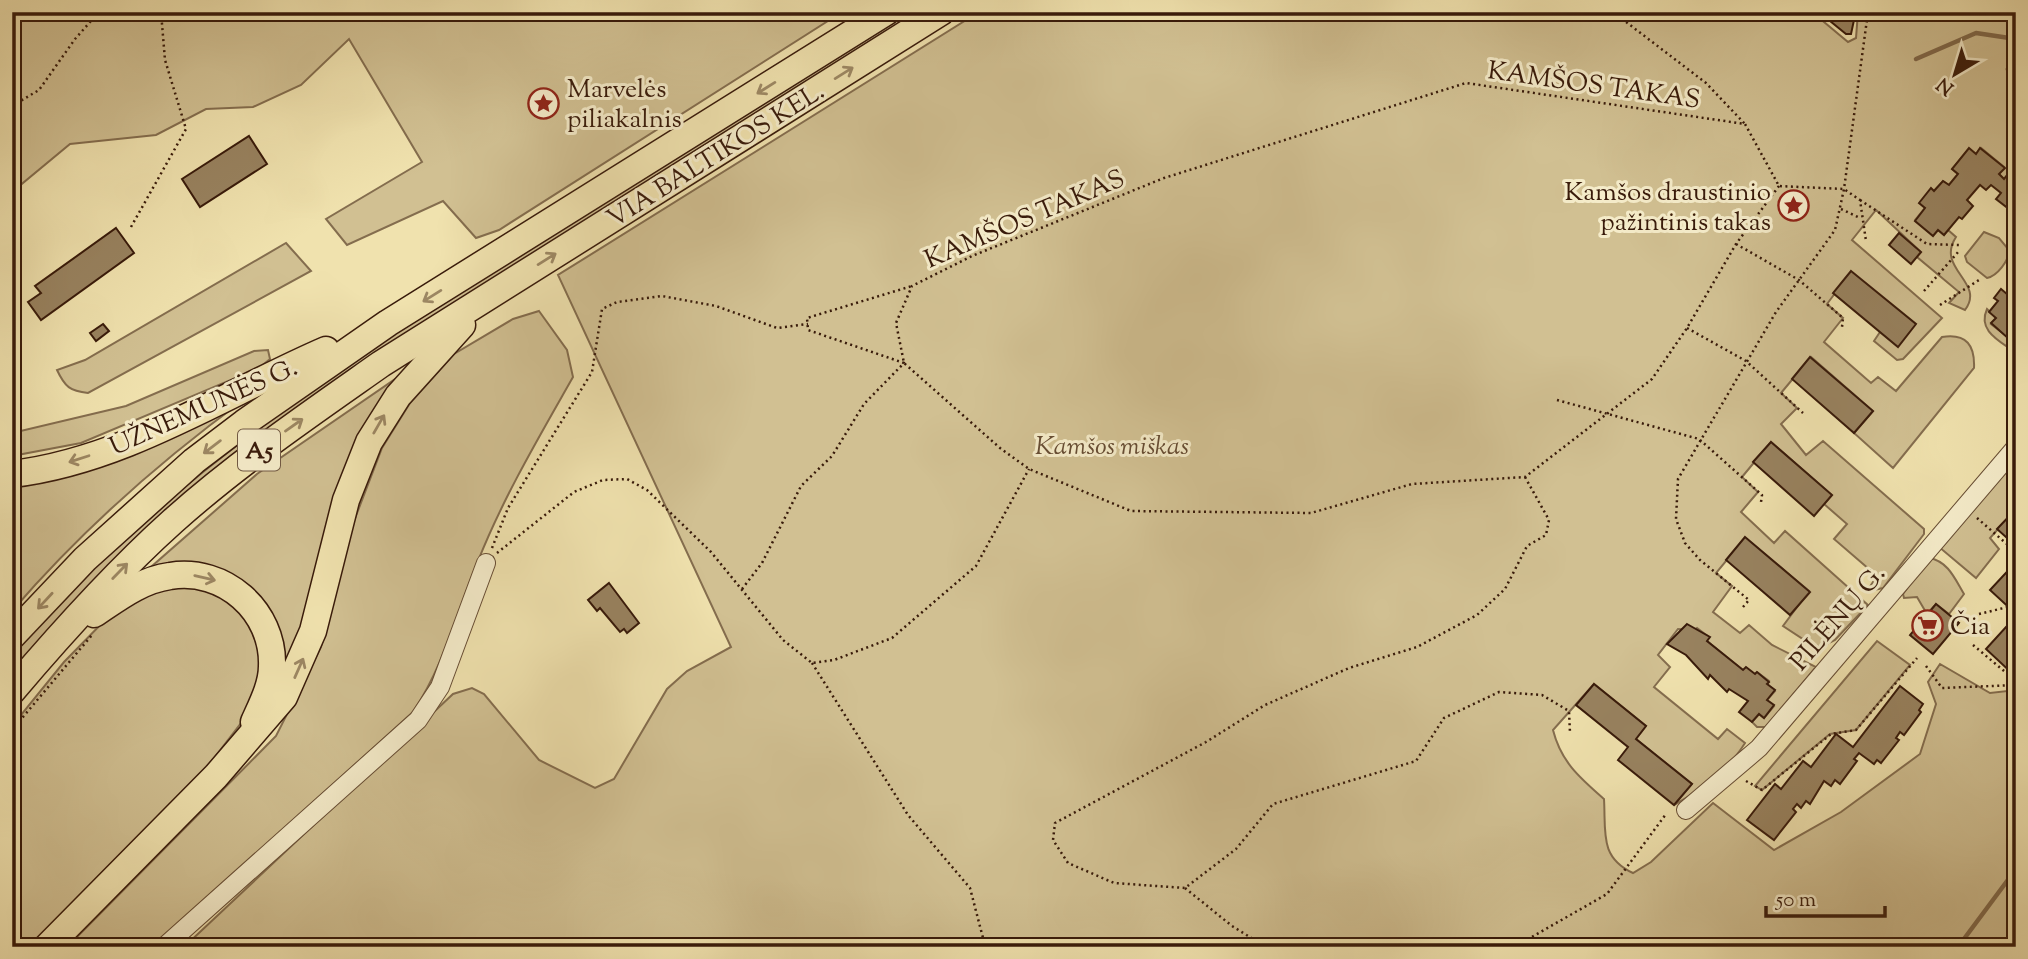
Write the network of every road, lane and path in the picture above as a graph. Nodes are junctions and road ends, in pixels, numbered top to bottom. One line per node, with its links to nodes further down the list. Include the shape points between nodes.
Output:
1 (99, 12): 9 (path, via 39,90)
2 (161, 12): 16 (path, via 166,60 186,129)
3 (886, 12): 27 (highway, VIA BALTIKOS KEL. / A5, one-way to 27)
4 (941, 12): 25 (highway, VIA BALTIKOS KEL. / A5, one-way to 4)
5 (1613, 12): 10 (path, via 1706,83)
6 (1868, 12): 12 (path)
7 (2016, 25): 8 (path, via 2007,69 2010,97)
8 (2016, 103)
9 (12, 106)
10 (1745, 124): 11 (path); 23 (path, KAMŠOS TAKAS, via 1466,83 1164,178 972,256)
11 (1779, 186): 12 (path); 18 (path)
12 (1844, 190): 13 (path); 14 (path)
13 (1860, 200): 15 (path); 19 (path, via 1927,244)
14 (1840, 209): 15 (path); 21 (path, via 1835,230)
15 (1860, 218): 17 (path)
16 (131, 227)
17 (1866, 241)
18 (1736, 244): 21 (path); 30 (path)
19 (1959, 245)
20 (1959, 251): 24 (path)
21 (1799, 280): 29 (path, via 1843,318); 31 (path)
22 (1979, 280): 26 (path)
23 (912, 286): 28 (path, via 807,318); 32 (path, KAMŠOS TAKAS, via 896,323)
24 (1924, 291)
25 (490, 296): 51 (highway, A5, one-way to 25, via 123,568 242,463 381,364); 60 (highway, one-way to 25, via 284,697 300,666 356,471 384,416 417,372)
26 (1940, 304)
27 (388, 323): 39 (highway, UŽNEMUNĖS G., one-way to 39, via 125,443 74,461); 50 (highway, A5, one-way to 50, via 194,461 85,559)
28 (807, 324): 32 (path, via 808,330); 44 (path, via 777,328 716,306 662,296 617,302 602,309 592,372 508,508)
29 (1842, 327)
30 (1687, 328): 31 (path); 35 (path, via 1652,379)
31 (1746, 361): 34 (path); 36 (path)
32 (904, 363): 38 (path); 45 (path, via 864,404 832,456 801,486 762,562)
33 (1557, 400): 35 (path)
34 (1803, 413)
35 (1606, 414): 36 (path); 40 (path)
36 (1699, 439): 41 (path, via 1762,495); 46 (path, via 1678,479 1676,519 1693,552 1749,600)
37 (2016, 447): 42 (street, PILĖNŲ G.)
38 (1029, 469): 40 (path, via 1131,511 1311,513 1412,484); 54 (path, via 976,566 892,638 834,660)
39 (12, 474)
40 (1525, 477): 64 (path, via 1549,520 1546,535 1527,546 1505,589 1477,615 1417,647 1349,668 1265,705 1055,823 1053,840 1068,863 1114,883)
41 (1761, 502)
42 (1964, 507): 43 (path); 61 (street, PILĖNŲ G., via 1759,748)
43 (2016, 552)
44 (486, 563): 45 (path, via 574,492 603,480 627,480 647,490); 66 (street, via 440,687 418,720)
45 (741, 590): 54 (path, via 783,640)
46 (1743, 607)
47 (2008, 607): 48 (path)
48 (1979, 614)
49 (96, 631): 58 (path)
50 (12, 636)
51 (57, 639): 57 (highway, A5); 60 (highway, one-way to 60, via 151,580 202,576 228,585 251,604 271,646 266,696)
52 (1973, 645): 56 (path)
53 (1917, 658): 61 (path, via 1856,730 1830,734 1762,790)
54 (811, 663): 67 (path, via 908,815 970,888)
55 (1926, 666): 56 (path, via 1942,688)
56 (2016, 683)
57 (12, 691)
58 (12, 730)
59 (1570, 733): 64 (path, via 1569,711 1542,695 1499,692 1444,718 1416,761 1273,804 1236,849)
60 (245, 742): 65 (highway)
61 (1731, 772): 62 (street, PILĖNŲ G.)
62 (1686, 810)
63 (1666, 814): 69 (path, via 1607,894 1530,938)
64 (1185, 888): 68 (path)
65 (47, 947)
66 (164, 947)
67 (990, 947)
68 (1266, 947)
69 (1495, 947)

